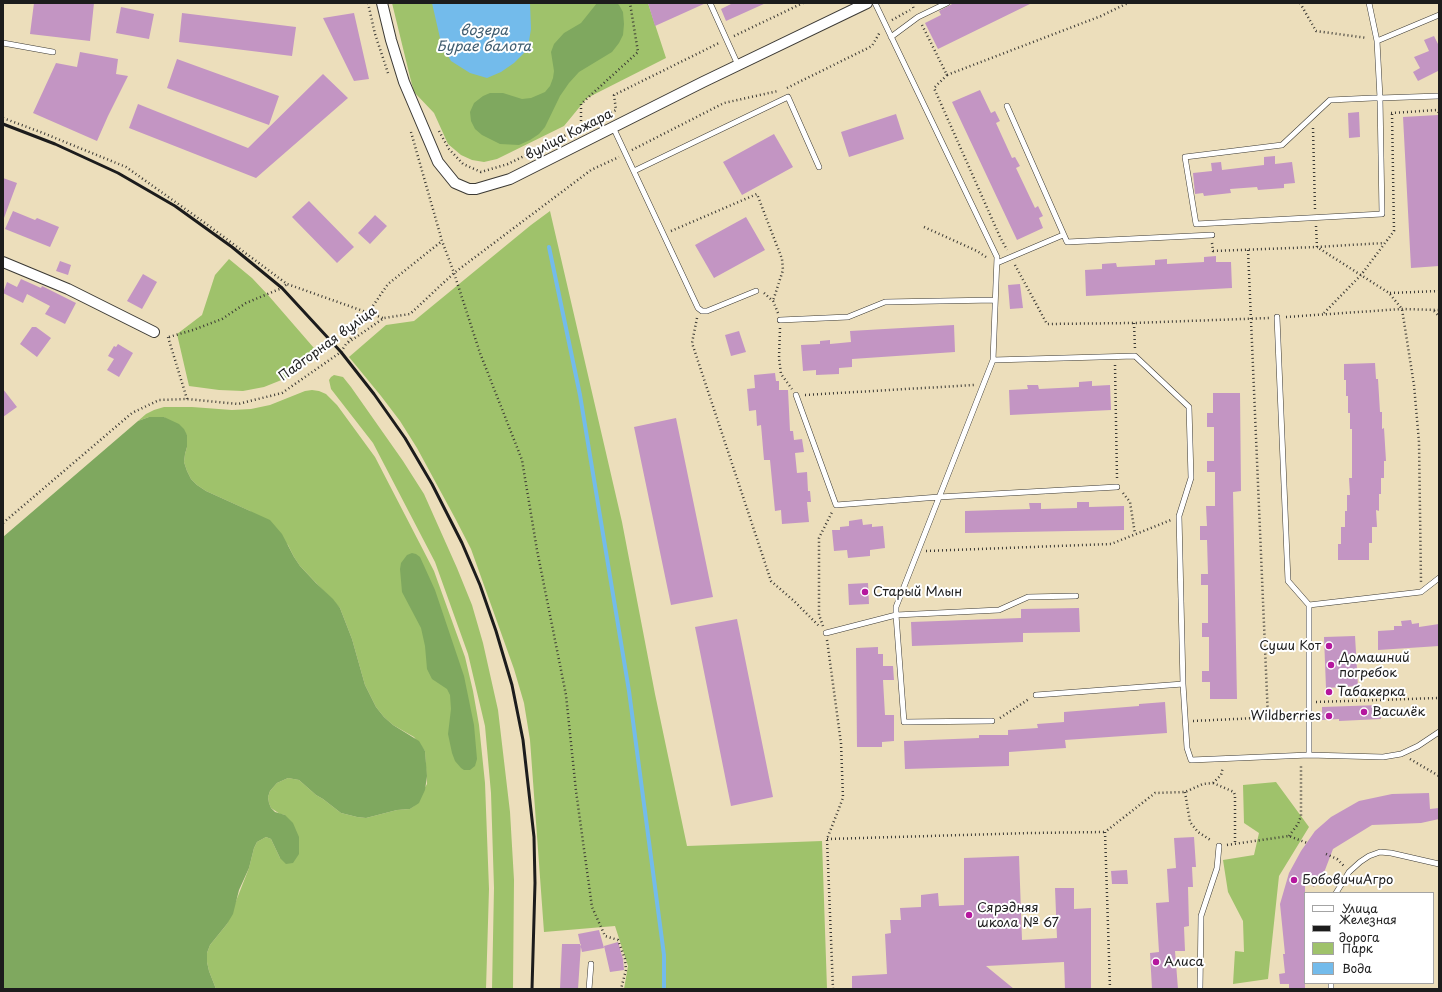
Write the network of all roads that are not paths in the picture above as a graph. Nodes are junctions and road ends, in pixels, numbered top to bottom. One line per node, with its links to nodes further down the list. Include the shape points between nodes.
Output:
1 (382, 3): 16 (street, вуліца Кожара, via 390,40 404,82 438,162 455,183 469,189 497,184)
2 (710, 3): 12 (lane)
3 (867, 3): 12 (street, вуліца Кожара)
4 (875, 3): 8 (lane)
5 (947, 3): 8 (lane, via 918,17)
6 (1369, 3): 9 (lane)
7 (1439, 15): 9 (lane)
8 (891, 37): 22 (lane, via 997,257)
9 (1378, 41): 14 (lane)
10 (3, 43): 11 (lane)
11 (53, 52)
12 (738, 64): 16 (street, вуліца Кожара)
13 (1439, 96): 14 (lane)
14 (1380, 98): 14 (lane, via 1382,214 1196,224 1185,156 1282,145 1330,100)
15 (1007, 106): 19 (lane)
16 (613, 127): 18 (lane)
17 (819, 167): 18 (lane, via 788,97)
18 (634, 171): 23 (lane, via 698,308 707,311)
19 (1063, 235): 20 (lane, via 1067,242); 22 (lane)
20 (1212, 235)
21 (3, 262): 27 (street, via 68,289)
22 (997, 264): 24 (lane)
23 (756, 291)
24 (995, 300): 26 (lane, via 885,302 848,317); 28 (lane)
25 (1277, 318): 34 (lane, via 1288,581)
26 (780, 320)
27 (154, 332)
28 (993, 360): 31 (lane); 37 (lane, via 1135,356 1189,407 1191,478 1179,516)
29 (796, 395): 31 (lane, via 836,504)
30 (1117, 487): 31 (lane)
31 (939, 496): 35 (lane, via 896,607)
32 (1439, 578): 34 (lane, via 1421,592)
33 (1076, 596): 35 (lane, via 1028,597 1000,610)
34 (1309, 605): 41 (lane)
35 (896, 615): 36 (lane); 39 (lane, via 904,722)
36 (826, 633)
37 (1183, 684): 38 (lane); 41 (lane, via 1187,748 1191,760)
38 (1036, 695)
39 (994, 721)
40 (1439, 732): 41 (lane, via 1401,754)
41 (1310, 755)
42 (1219, 846): 47 (lane, via 1217,868 1201,916)
43 (1439, 864): 44 (lane, via 1380,852 1360,862)
44 (1337, 892)
45 (591, 964): 46 (lane)
46 (589, 989)
47 (1200, 989)

